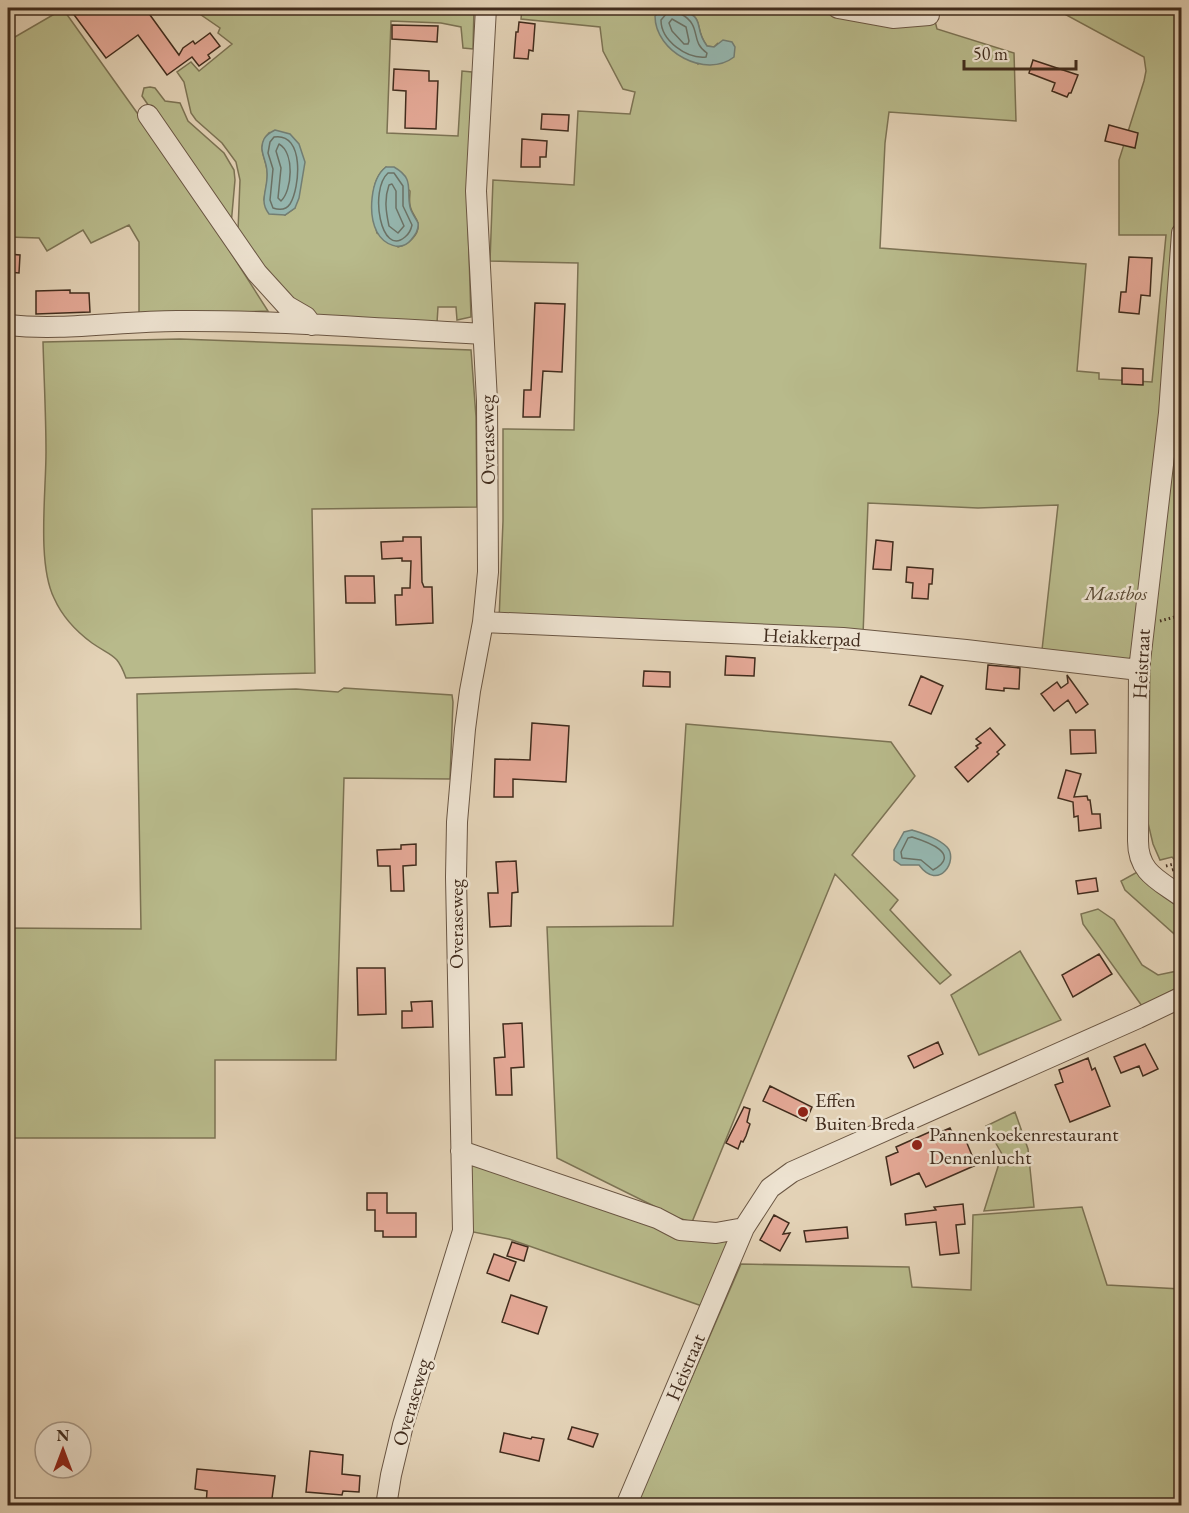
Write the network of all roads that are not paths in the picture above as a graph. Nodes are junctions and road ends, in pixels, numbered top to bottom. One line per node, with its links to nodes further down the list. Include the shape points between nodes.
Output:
1 (486, 8): 8 (street, Overaseweg, via 476,191)
2 (838, 8): 3 (street, via 893,18)
3 (929, 15)
4 (148, 115): 7 (street, via 257,273 287,306)
5 (1182, 233): 10 (street, Heistraat, via 1169,412)
6 (8, 325): 7 (street, via 187,321)
7 (312, 325): 8 (street)
8 (483, 334): 9 (street, Overaseweg, via 488,572)
9 (483, 622): 10 (street, Heiakkerpad, via 843,638); 13 (street, Overaseweg, via 467,710 457,822)
10 (1139, 670): 11 (street, Heistraat, via 1138,853 1142,866)
11 (1182, 897)
12 (1182, 997): 14 (street, Heistraat, via 792,1172 771,1188)
13 (461, 1151): 14 (street, via 657,1218 680,1230 716,1233); 15 (street, Overaseweg, via 463,1231 403,1425)
14 (744, 1228): 16 (street, Heistraat)
15 (386, 1506)
16 (626, 1506)

